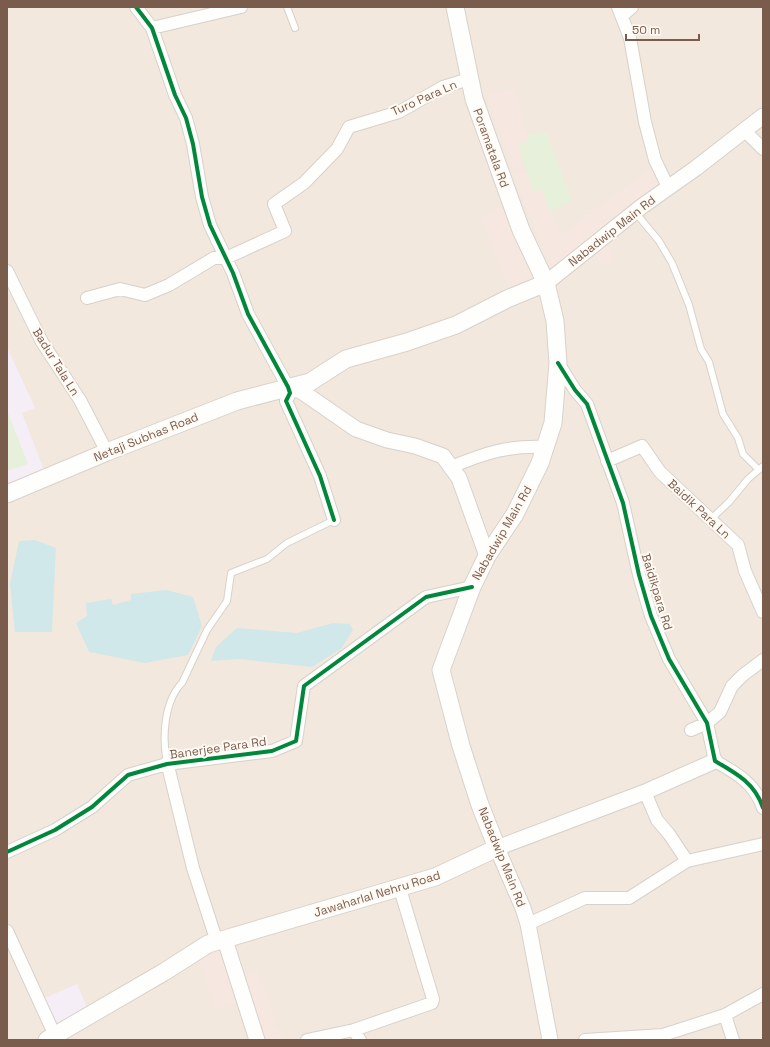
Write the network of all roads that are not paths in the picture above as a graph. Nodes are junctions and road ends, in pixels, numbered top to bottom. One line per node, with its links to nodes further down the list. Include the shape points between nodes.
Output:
1 (136, 7): 7 (street)
2 (241, 7): 7 (street)
3 (287, 7): 8 (lane)
4 (455, 7): 9 (main road, Poramatala Rd)
5 (632, 7): 6 (street)
6 (620, 11): 13 (street, via 630,38 655,160)
7 (152, 28): 15 (street, via 186,118 202,197)
8 (295, 28)
9 (469, 79): 15 (street, Turo Para Ln, via 443,87 399,112 350,127 337,150 304,183 274,204 285,231); 17 (main road, Poramatala Rd, via 521,230)
10 (763, 116): 11 (street, Nabadwip Main Rd)
11 (745, 131): 12 (street); 13 (street, Nabadwip Main Rd)
12 (763, 149)
13 (668, 187): 14 (street, Nabadwip Main Rd)
14 (635, 212): 17 (street, Nabadwip Main Rd); 25 (lane, via 659,241 672,263 689,305 701,349 710,362 723,414 738,438 743,454)
15 (223, 258): 18 (street, via 214,258 169,285 145,295 120,289); 20 (street, via 248,314)
16 (7, 271): 22 (street, Badur Tala Ln, via 42,342 80,400)
17 (546, 283): 19 (main road, Nabadwip Main Rd, via 555,321); 20 (main road, Netaji Subhas Road, via 456,325 346,359 310,382)
18 (87, 298)
19 (558, 363): 21 (main road, Nabadwip Main Rd, via 553,423); 23 (street, Baidikpara Rd, via 575,390 588,404)
20 (289, 390): 22 (main road, Netaji Subhas Road, via 237,401); 24 (street, via 301,391 356,429 443,456); 27 (street, via 286,401 320,476)
21 (546, 447): 24 (street, via 514,447 499,450); 29 (main road, Nabadwip Main Rd, via 515,514)
22 (107, 452): 26 (main road, Netaji Subhas Road)
23 (607, 461): 28 (street, Baidik Para Ln, via 642,446 660,472); 33 (street, Baidikpara Rd, via 623,503 651,616 669,659)
24 (451, 467): 29 (street, via 459,478)
25 (761, 468): 28 (lane)
26 (7, 494)
27 (334, 520): 36 (lane, via 287,543 267,559 231,573 227,601 207,630 169,704 163,738)
28 (710, 520): 31 (street, Baidik Para Ln, via 738,545 745,571)
29 (487, 556): 30 (main road, Nabadwip Main Rd)
30 (472, 587): 36 (street, Banerjee Para Rd, via 426,597 304,686 296,741 272,751); 40 (main road, Nabadwip Main Rd, via 441,670 461,746)
31 (763, 612)
32 (763, 660): 33 (street, via 732,686 720,712)
33 (707, 723): 34 (street); 35 (street, Baidikpara Rd)
34 (691, 730)
35 (715, 761): 37 (street, Jawaharlal Nehru Road); 38 (street, via 746,780)
36 (167, 763): 41 (street, Banerjee Para Rd, via 128,775 92,807 55,830); 46 (street, via 193,868)
37 (645, 792): 40 (street, Jawaharlal Nehru Road); 42 (street, via 657,820)
38 (763, 808)
39 (763, 844): 42 (street)
40 (497, 848): 43 (main road, Jawaharlal Nehru Road, via 435,877); 44 (street, Nabadwip Main Rd)
41 (7, 852)
42 (687, 861): 44 (street, via 629,898 585,898)
43 (400, 889): 46 (main road, Jawaharlal Nehru Road); 49 (street, via 426,971 432,1003)
44 (528, 924): 53 (street, Nabadwip Main Rd)
45 (8, 935): 50 (street)
46 (221, 941): 50 (main road, Jawaharlal Nehru Road, via 208,944); 51 (street)
47 (763, 994): 48 (street)
48 (725, 1015): 54 (street, via 663,1035); 55 (street)
49 (357, 1035): 52 (street)
50 (53, 1038)
51 (257, 1040)
52 (307, 1040)
53 (550, 1040)
54 (585, 1040)
55 (734, 1040)

